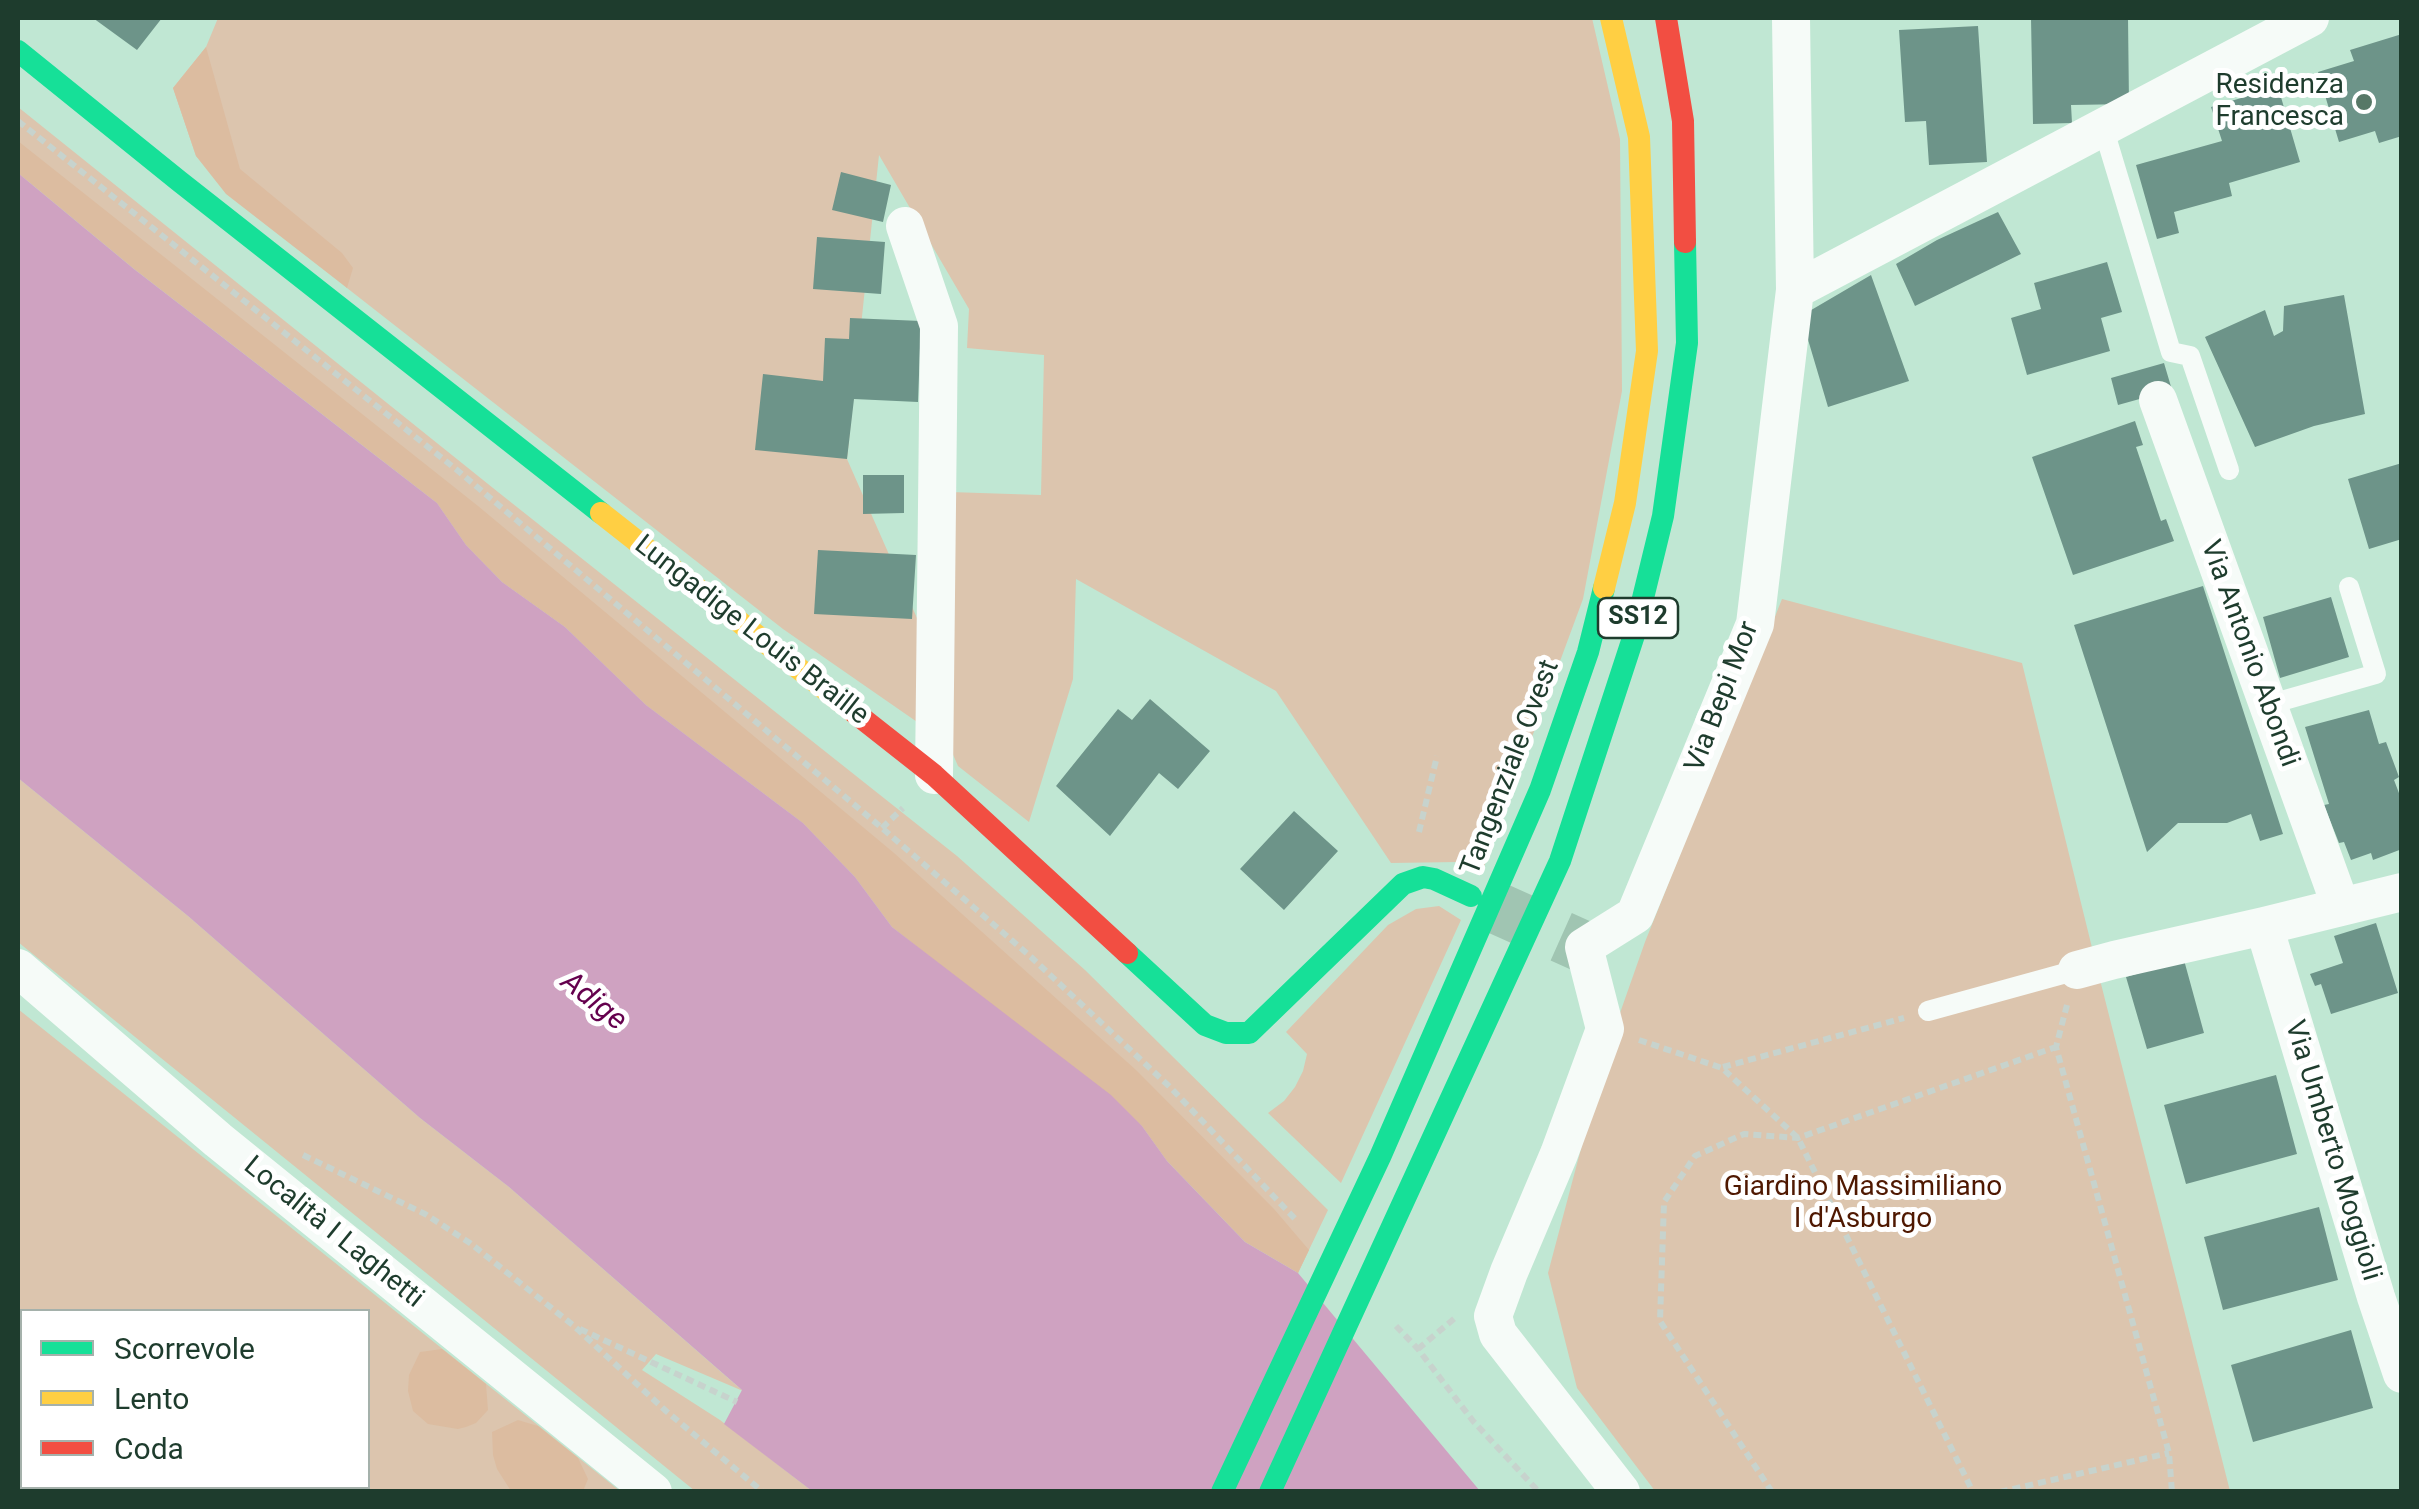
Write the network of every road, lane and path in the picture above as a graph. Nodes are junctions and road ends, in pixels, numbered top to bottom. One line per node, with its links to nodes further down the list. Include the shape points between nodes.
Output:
1 (1610, 18): 38 (main road, Tangenziale Ovest / SS12, via 1639,137 1647,351 1625,503 1588,652 1540,790 1380,1157)
2 (1666, 18): 39 (main road, SS12, via 1682,121 1687,344 1663,516 1634,635 1560,862)
3 (1791, 18): 9 (street, Via Bepi Mor)
4 (2310, 18): 7 (street)
5 (18, 51): 15 (main road, Lungadige Louis Braille)
6 (18, 120): 28 (path, via 457,470 882,828 1172,1088)
7 (2103, 127): 9 (street); 11 (lane, via 2171,352 2190,356)
8 (905, 226): 15 (street, via 938,326)
9 (1796, 290): 24 (street, Via Bepi Mor, via 1755,624 1636,915 1584,948)
10 (2158, 400): 13 (street, Via Antonio Abondi, via 2237,596)
11 (2229, 470)
12 (2349, 587): 13 (lane, via 2376,674)
13 (2267, 705): 19 (street, Via Antonio Abondi)
14 (1438, 756): 16 (path)
15 (934, 774): 16 (main road, Lungadige Louis Braille, via 1205,1025 1226,1033 1249,1033)
16 (1412, 879): 18 (main road, via 1434,879)
17 (2402, 892): 19 (street)
18 (1471, 896)
19 (2341, 907): 20 (street)
20 (2264, 926): 22 (street); 33 (street, Via Umberto Moggioli)
21 (18, 968): 36 (street, Località I Laghetti, via 218,1140)
22 (2077, 970): 23 (lane)
23 (1928, 1011): 25 (path)
24 (1605, 1029): 25 (path); 41 (street, via 1492,1316 1498,1334)
25 (1722, 1068): 26 (path)
26 (1798, 1138): 35 (path, via 2056,1047); 42 (path, via 1744,1134 1695,1156 1664,1202 1660,1321); 43 (path)
27 (292, 1150): 31 (path, via 426,1214)
28 (1308, 1233)
29 (1454, 1319): 32 (path)
30 (1390, 1320): 32 (path)
31 (574, 1326): 34 (path); 37 (path)
32 (1418, 1350): 40 (path)
33 (2402, 1374)
34 (737, 1402)
35 (2169, 1452): 44 (path); 45 (path)
36 (654, 1492)
37 (763, 1492)
38 (1222, 1492)
39 (1270, 1492)
40 (1539, 1492)
41 (1622, 1492)
42 (1772, 1492)
43 (1973, 1492)
44 (2000, 1492)
45 (2172, 1492)

